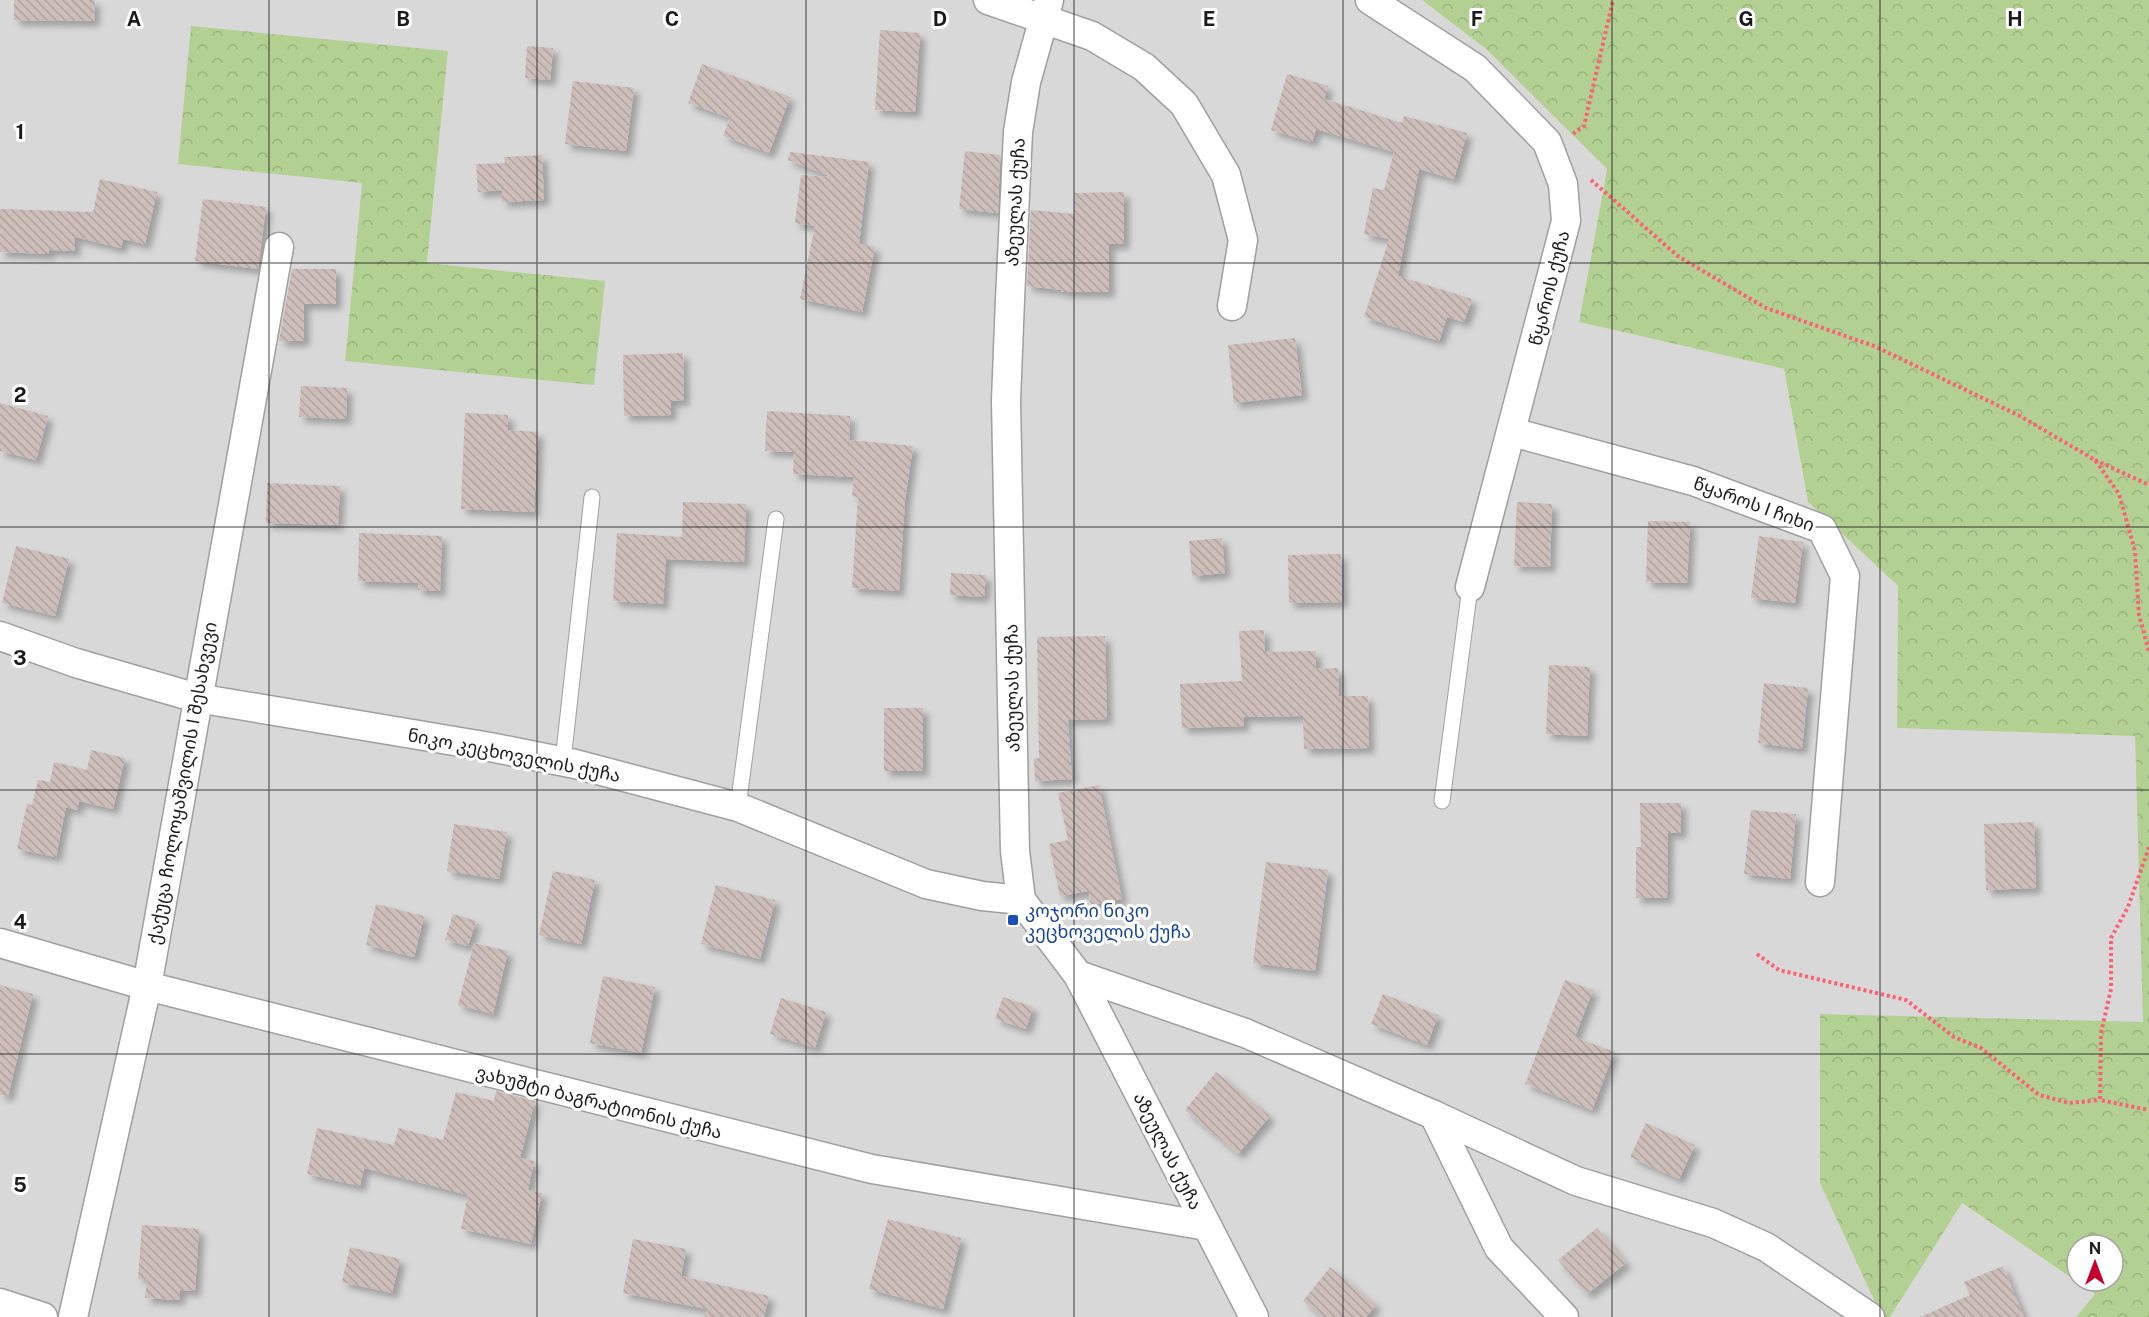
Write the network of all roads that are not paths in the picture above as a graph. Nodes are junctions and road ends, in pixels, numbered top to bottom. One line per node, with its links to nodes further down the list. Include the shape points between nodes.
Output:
1 (988, 0): 3 (street)
2 (1370, 0): 6 (street, წყაროს ქუჩა, via 1474,68 1547,141 1563,184 1566,221)
3 (1046, 9): 5 (street, via 1144,67 1184,104 1226,175 1243,240); 16 (street, აზეულას ქუჩა, via 1026,82 1018,132 1006,401 1015,851)
4 (279, 247): 11 (street, ქაქუცა ჩოლოყაშვილის I შესახვევი)
5 (1232, 306)
6 (1512, 432): 9 (street, წყაროს ქუჩა); 15 (street, წყაროს I ჩიხი, via 1693,480 1822,529 1845,576)
7 (592, 497): 12 (lane)
8 (776, 519): 14 (lane)
9 (1470, 587): 13 (lane)
10 (0, 636): 11 (street, ნიკო კეცხოველის ქუჩა)
11 (197, 698): 12 (street, ნიკო კეცხოველის ქუჩა); 19 (street, ქაქუცა ჩოლოყაშვილის I შესახვევი)
12 (562, 761): 14 (street, ნიკო კეცხოველის ქუჩა)
13 (1442, 801)
14 (738, 807): 16 (street, ნიკო კეცხოველის ქუჩა, via 926,884)
15 (1820, 882)
16 (1021, 900): 18 (street, აზეულას ქუჩა)
17 (0, 943): 19 (street, ვახუშტი ბაგრატიონის ქუჩა)
18 (1078, 975): 20 (street, via 1245,1033); 21 (street, აზეულას ქუჩა)
19 (147, 986): 21 (street, ვახუშტი ბაგრატიონის ქუჩა, via 872,1169); 24 (street, ქაქუცა ჩოლოყაშვილის I შესახვევი)
20 (1434, 1115): 26 (street, via 1498,1248); 27 (street, via 1576,1181 1713,1223 1766,1247)
21 (1207, 1226): 25 (street, აზეულას ქუჩა)
22 (0, 1303): 23 (street)
23 (44, 1317)
24 (74, 1317)
25 (1254, 1317)
26 (1564, 1317)
27 (1870, 1317)

